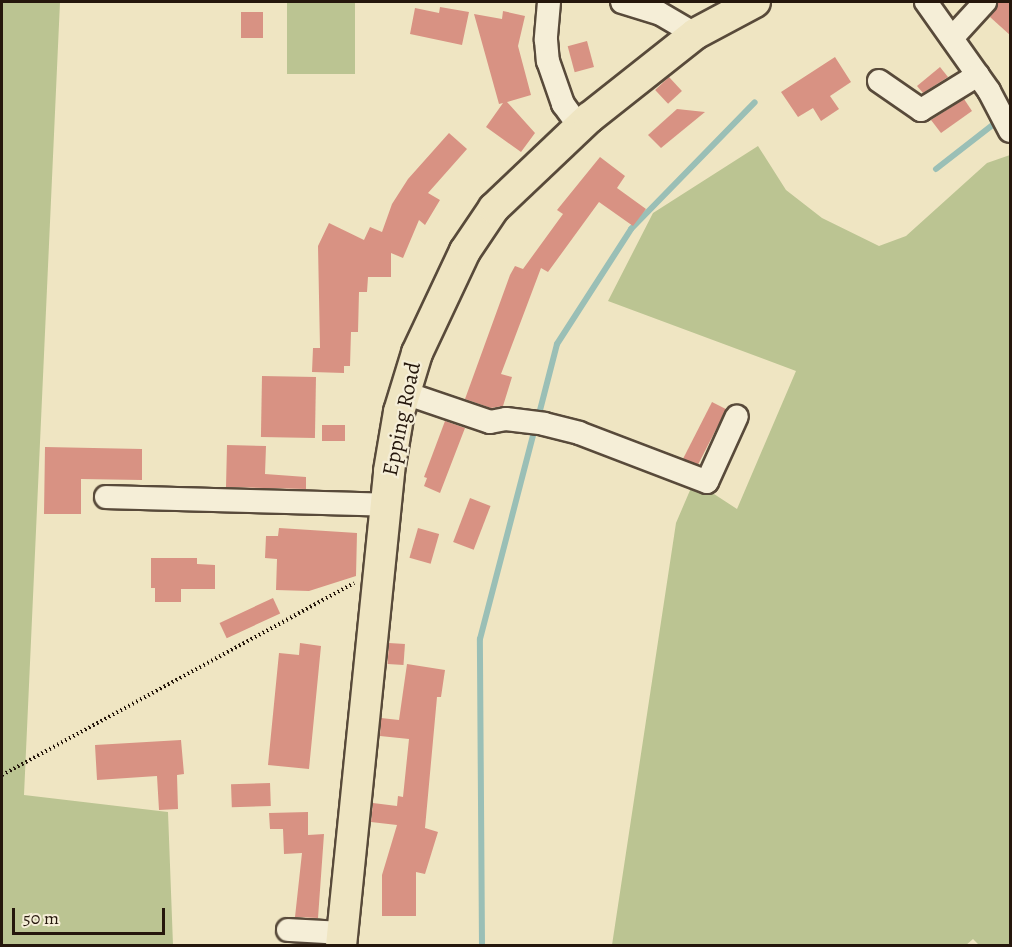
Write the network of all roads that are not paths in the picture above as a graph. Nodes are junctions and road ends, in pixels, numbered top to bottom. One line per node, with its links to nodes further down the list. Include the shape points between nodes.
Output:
1 (549, 2): 10 (street, via 548,61 563,104)
2 (622, 2): 6 (street, via 659,13)
3 (755, 2): 6 (main road, Epping Road)
4 (926, 2): 7 (street)
5 (985, 2): 7 (street)
6 (695, 34): 10 (main road, Epping Road)
7 (952, 38): 8 (street)
8 (978, 75): 9 (street, via 921,110); 11 (street)
9 (879, 81)
10 (579, 126): 12 (main road, Epping Road, via 494,208 465,251 417,353)
11 (1011, 131)
12 (405, 393): 13 (street, via 490,422 506,419 579,433 707,482); 15 (main road, Epping Road)
13 (737, 416)
14 (106, 497): 15 (street)
15 (385, 505): 17 (main road, Epping Road)
16 (288, 930): 17 (street)
17 (341, 939)

